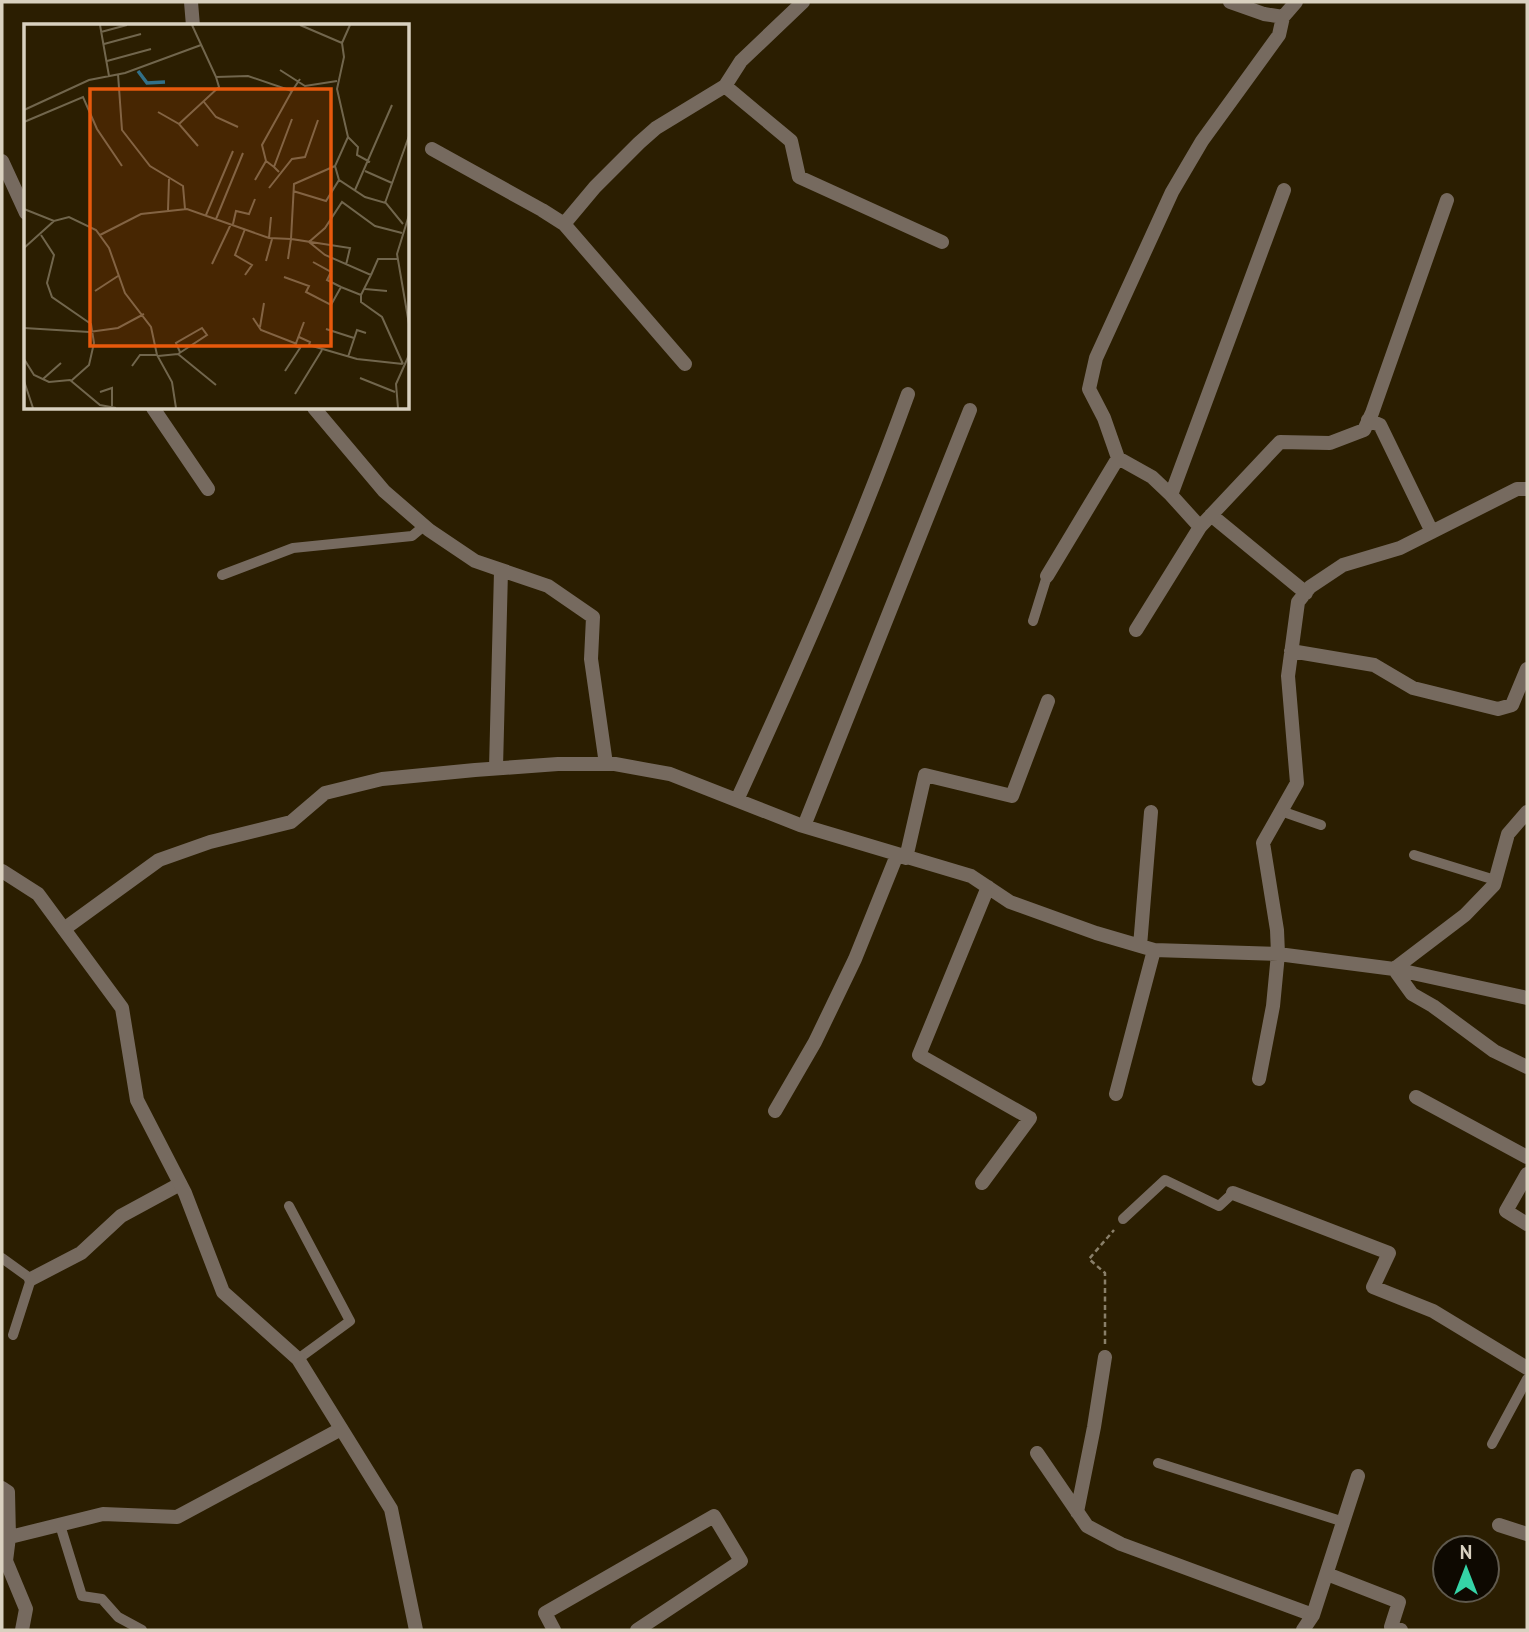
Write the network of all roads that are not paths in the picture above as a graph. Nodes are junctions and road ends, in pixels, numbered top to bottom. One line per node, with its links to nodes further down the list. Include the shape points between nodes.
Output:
1 (191, 2): 6 (street)
2 (803, 2): 7 (street, via 741,61)
3 (1230, 2): 5 (street)
4 (1296, 2): 5 (street)
5 (1283, 17): 21 (street, via 1279,35 1202,141 1172,192 1096,358 1089,389)
6 (193, 24)
7 (724, 86): 13 (street, via 656,128); 14 (street, via 791,141 799,177)
8 (432, 149): 13 (street)
9 (2, 161): 12 (street)
10 (1284, 190): 24 (street)
11 (1447, 200): 20 (street)
12 (24, 208)
13 (564, 224): 15 (street)
14 (942, 242)
15 (685, 365)
16 (908, 394): 40 (street, via 885,458)
17 (154, 410): 22 (street)
18 (316, 410): 26 (street, via 384,491)
19 (970, 410): 45 (street)
20 (1368, 420): 25 (street, via 1364,430 1330,443 1280,442); 28 (street, via 1380,425)
21 (1118, 458): 24 (street, via 1152,477); 31 (street)
22 (208, 489)
23 (1527, 489): 28 (street, via 1517,489)
24 (1171, 495): 27 (street)
25 (1211, 515): 27 (street); 32 (street)
26 (424, 526): 29 (street, via 475,561); 30 (lane, via 412,536 293,548)
27 (1200, 527): 34 (street)
28 (1432, 531): 32 (street, via 1400,548 1343,565)
29 (501, 570): 38 (street, via 548,586 593,617 591,659); 39 (street)
30 (222, 575)
31 (1047, 576): 33 (lane)
32 (1306, 593): 35 (street, via 1298,602)
33 (1033, 621)
34 (1136, 630)
35 (1291, 651): 36 (street, via 1374,665 1413,688 1497,709 1512,705); 41 (street, via 1288,676 1297,783)
36 (1527, 669)
37 (1048, 701): 47 (street, via 1012,796 925,775)
38 (606, 764): 39 (street); 40 (street, via 670,774)
39 (496, 768): 51 (street, via 382,779 325,793 290,822 159,860)
40 (737, 800): 45 (street)
41 (1281, 811): 44 (lane); 53 (street, via 1263,843)
42 (1151, 812): 52 (street)
43 (1527, 812): 49 (street, via 1508,834)
44 (1321, 825)
45 (804, 826): 47 (street)
46 (1414, 855): 49 (lane)
47 (902, 856): 50 (street, via 971,876); 60 (street, via 815,1041)
48 (2, 871): 51 (street, via 38,894)
49 (1495, 880): 54 (street, via 1465,915)
50 (988, 887): 52 (street, via 1010,902); 63 (street, via 919,1055 1030,1118)
51 (64, 929): 64 (street, via 122,1008 137,1100)
52 (1147, 948): 53 (street); 58 (street)
53 (1278, 954): 54 (street); 57 (street)
54 (1394, 969): 55 (street); 56 (street, via 1412,994 1494,1051)
55 (1527, 998)
56 (1527, 1067)
57 (1259, 1079)
58 (1116, 1094)
59 (1416, 1097): 61 (street)
60 (775, 1111)
61 (1527, 1157)
62 (1527, 1174): 68 (street, via 1506,1211)
63 (982, 1183)
64 (180, 1184): 70 (street, via 121,1216 81,1253); 73 (street, via 223,1292)
65 (1233, 1193): 67 (lane, via 1219,1206 1165,1180); 74 (street, via 1388,1253 1374,1287 1433,1311)
66 (289, 1206): 73 (lane, via 350,1321)
67 (1124, 1219)
68 (1527, 1224)
69 (2, 1258): 70 (lane)
70 (31, 1279): 71 (lane)
71 (13, 1335)
72 (1105, 1357): 82 (street)
73 (298, 1359): 76 (street)
74 (1527, 1368)
75 (1527, 1379): 77 (lane)
76 (341, 1429): 84 (street, via 177,1517 103,1514); 92 (street, via 391,1510)
77 (1492, 1444)
78 (1037, 1453): 82 (street)
79 (1158, 1463): 83 (lane)
80 (1359, 1476): 83 (street)
81 (2, 1488): 87 (street, via 8,1492)
82 (1077, 1512): 89 (street, via 1087,1526 1121,1544)
83 (1344, 1522): 88 (street)
84 (60, 1525): 87 (street); 91 (lane, via 82,1596 102,1599 118,1617)
85 (1499, 1525): 86 (street)
86 (1527, 1534)
87 (5, 1538): 90 (street, via 6,1562 26,1609)
88 (1327, 1574): 89 (street); 96 (street, via 1399,1602 1391,1627)
89 (1313, 1615): 95 (street)
90 (22, 1630)
91 (142, 1630)
92 (416, 1630)
93 (554, 1630): 94 (street, via 545,1613 714,1516 741,1561)
94 (637, 1630)
95 (1303, 1630)
96 (1401, 1630)

